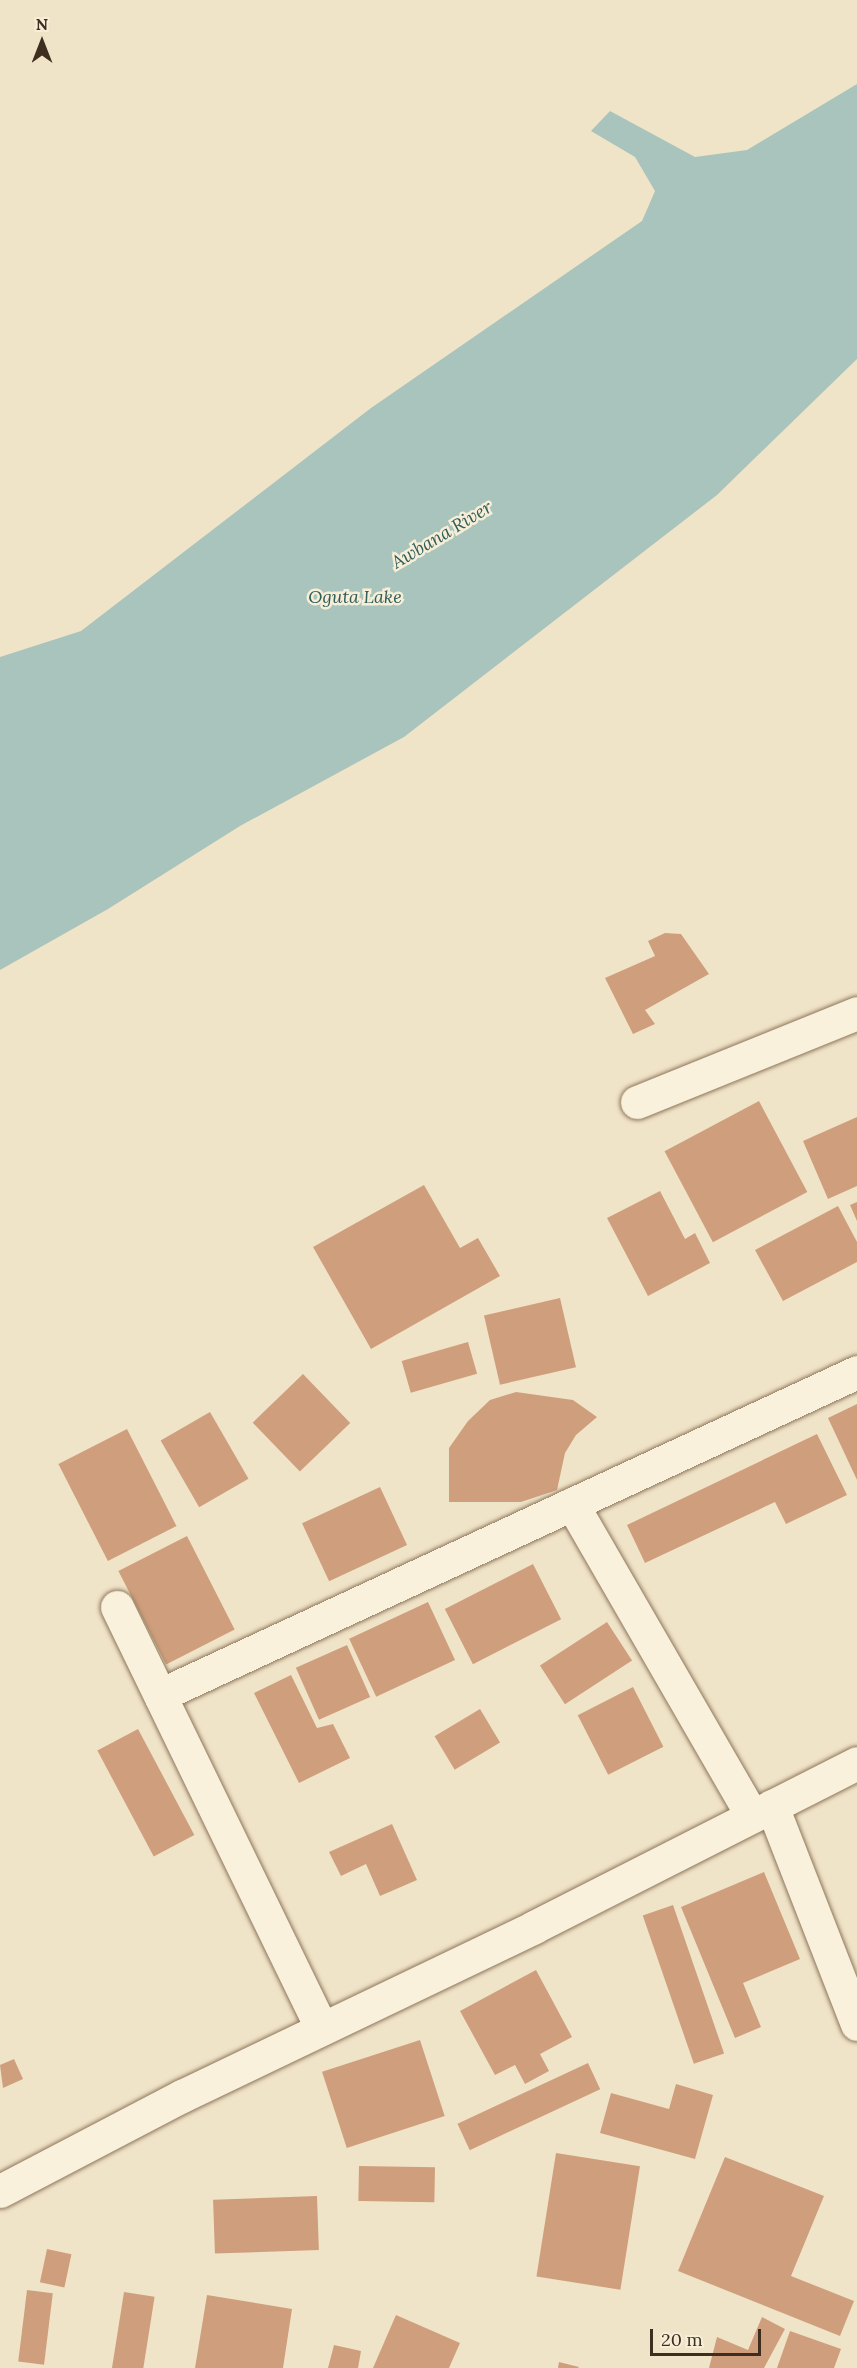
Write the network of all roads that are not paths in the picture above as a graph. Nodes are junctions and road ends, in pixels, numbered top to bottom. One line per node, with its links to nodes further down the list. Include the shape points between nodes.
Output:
1 (857, 1013): 2 (street)
2 (636, 1102)
3 (857, 1372): 4 (street)
4 (572, 1504): 6 (street); 8 (street)
5 (117, 1607): 6 (street)
6 (160, 1695): 10 (street)
7 (857, 1763): 8 (street)
8 (762, 1811): 9 (street); 10 (street, via 534,1927)
9 (857, 2024)
10 (321, 2027): 11 (street)
11 (0, 2191)

